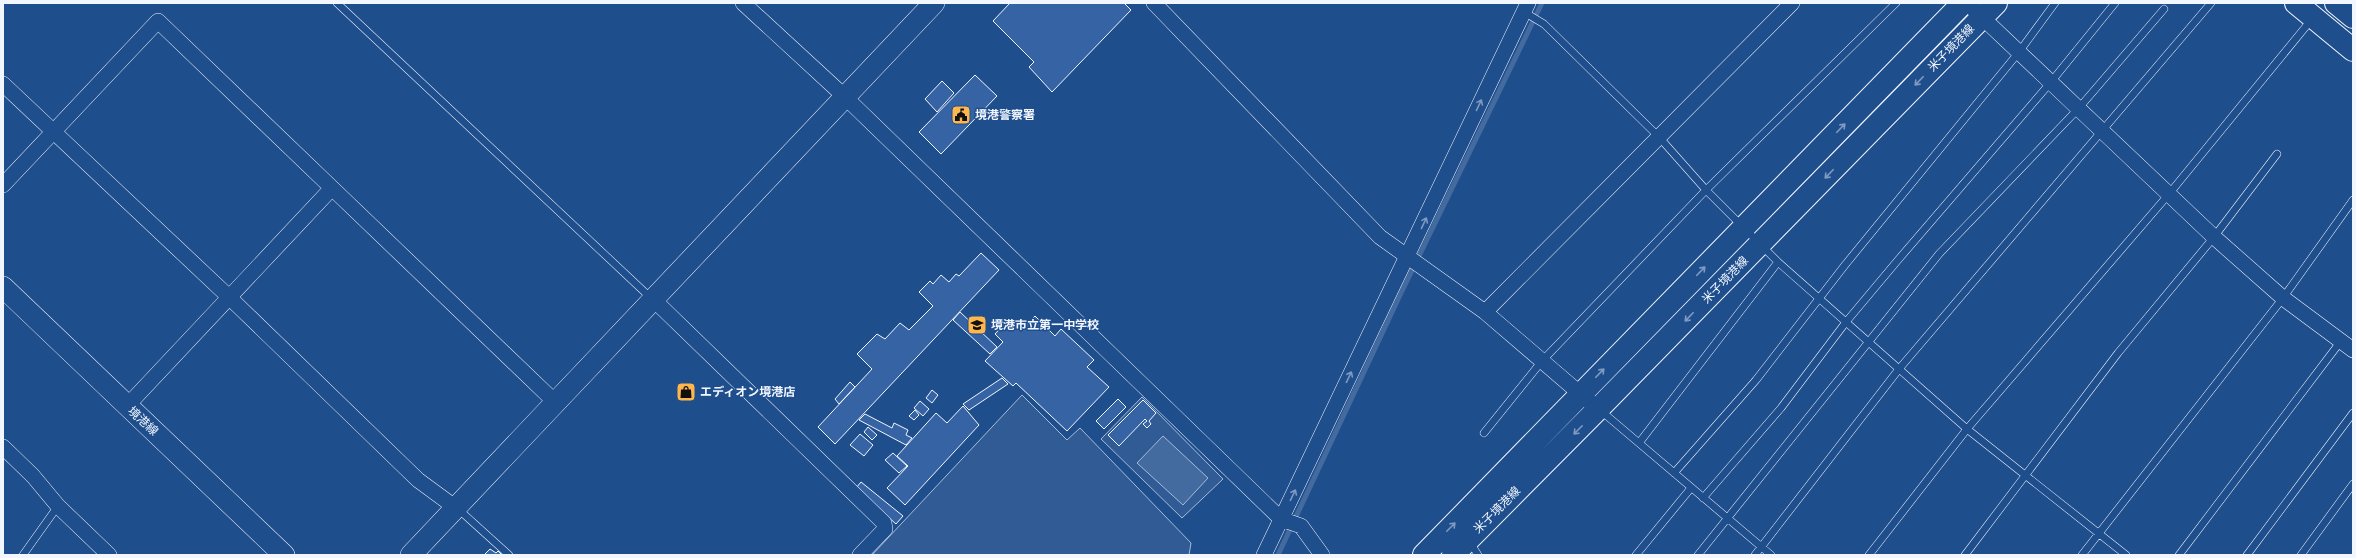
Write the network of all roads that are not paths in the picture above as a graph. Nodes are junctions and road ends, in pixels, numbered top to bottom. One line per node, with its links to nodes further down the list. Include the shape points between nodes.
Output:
1 (337, 3): 42 (lane)
2 (743, 3): 22 (street)
3 (934, 3): 22 (street)
4 (1154, 3): 36 (street, via 1362,220)
5 (1792, 3): 26 (street)
6 (1896, 3): 30 (lane)
7 (1963, 3): 33 (main road, 米子境港線, one-way to 7)
8 (2055, 3): 19 (lane)
9 (2115, 3): 20 (lane)
10 (2211, 3): 24 (lane)
11 (2296, 3): 17 (main road)
12 (2336, 3): 16 (main road)
13 (1526, 8): 26 (lane); 36 (street, one-way to 13)
14 (1982, 8): 19 (street); 35 (main road, 米子境港線, one-way to 35)
15 (2164, 8): 23 (lane)
16 (2353, 17)
17 (2313, 18): 18 (main road); 31 (lane)
18 (2353, 50)
19 (2019, 52): 20 (street); 40 (lane)
20 (2051, 82): 23 (street); 44 (lane)
21 (3, 84): 25 (street)
22 (844, 96): 42 (street); 65 (street)
23 (2079, 108): 24 (street); 45 (lane, via 1939,254)
24 (2103, 130): 31 (street); 48 (lane)
25 (54, 131): 28 (street); 29 (street, via 158,21); 39 (street)
26 (1659, 137): 30 (lane); 43 (street)
27 (2277, 154): 34 (lane)
28 (3, 185)
29 (332, 188): 39 (street); 50 (street)
30 (1706, 190): 33 (lane); 47 (lane)
31 (2169, 194): 34 (street); 54 (lane)
32 (2353, 200): 41 (lane)
33 (1743, 228): 35 (lane); 49 (main road, 米子境港線, one-way to 33)
34 (2214, 237): 41 (street); 59 (lane, via 2118,353)
35 (1759, 245): 37 (lane); 52 (main road, 米子境港線, one-way to 52)
36 (1407, 258): 43 (street); 65 (street, one-way to 36)
37 (1778, 262): 40 (lane); 56 (lane)
38 (3, 287): 51 (street, 境港線)
39 (229, 297): 51 (street); 64 (street, via 418,480)
40 (1819, 298): 44 (lane); 58 (lane, via 1756,380)
41 (2283, 298): 46 (street); 67 (lane)
42 (653, 300): 50 (street); 75 (street, via 884,523 884,529)
43 (1485, 312): 47 (street)
44 (1846, 322): 45 (lane); 62 (lane, via 1781,408)
45 (1867, 341): 48 (lane); 66 (lane)
46 (2347, 345): 88 (lane)
47 (1542, 361): 49 (street); 55 (lane)
48 (1899, 369): 54 (lane); 69 (lane)
49 (1580, 394): 52 (street); 78 (main road, 米子境港線, one-way to 49)
50 (555, 402): 64 (street)
51 (127, 406): 72 (street, 境港線)
52 (1598, 409): 56 (lane); 68 (main road, 米子境港線, one-way to 68)
53 (2353, 413): 89 (lane)
54 (1967, 429): 59 (lane); 84 (lane)
55 (1484, 432)
56 (1639, 443): 58 (lane)
57 (3, 447): 63 (street, via 33,476)
58 (1674, 473): 61 (lane)
59 (2026, 476): 67 (lane); 85 (lane)
60 (2353, 484): 90 (lane)
61 (1691, 488): 62 (lane); 80 (lane)
62 (1703, 498): 66 (lane)
63 (58, 506): 70 (lane); 71 (street)
64 (456, 508): 73 (street); 74 (lane)
65 (1282, 518): 76 (street); 77 (street, via 1301,526)
66 (1728, 519): 69 (lane); 81 (lane)
67 (2098, 533): 86 (lane); 87 (lane)
68 (1473, 547): 79 (main road, 米子境港線)
69 (1761, 547): 82 (lane); 83 (lane)
70 (23, 555)
71 (110, 555)
72 (284, 555)
73 (411, 555)
74 (509, 555)
75 (860, 555)
76 (1264, 555)
77 (1322, 555)
78 (1424, 555)
79 (1453, 555)
80 (1636, 555)
81 (1698, 555)
82 (1755, 555)
83 (1771, 555)
84 (1869, 555)
85 (1965, 555)
86 (2082, 555)
87 (2126, 555)
88 (2179, 555)
89 (2247, 555)
90 (2301, 555)

